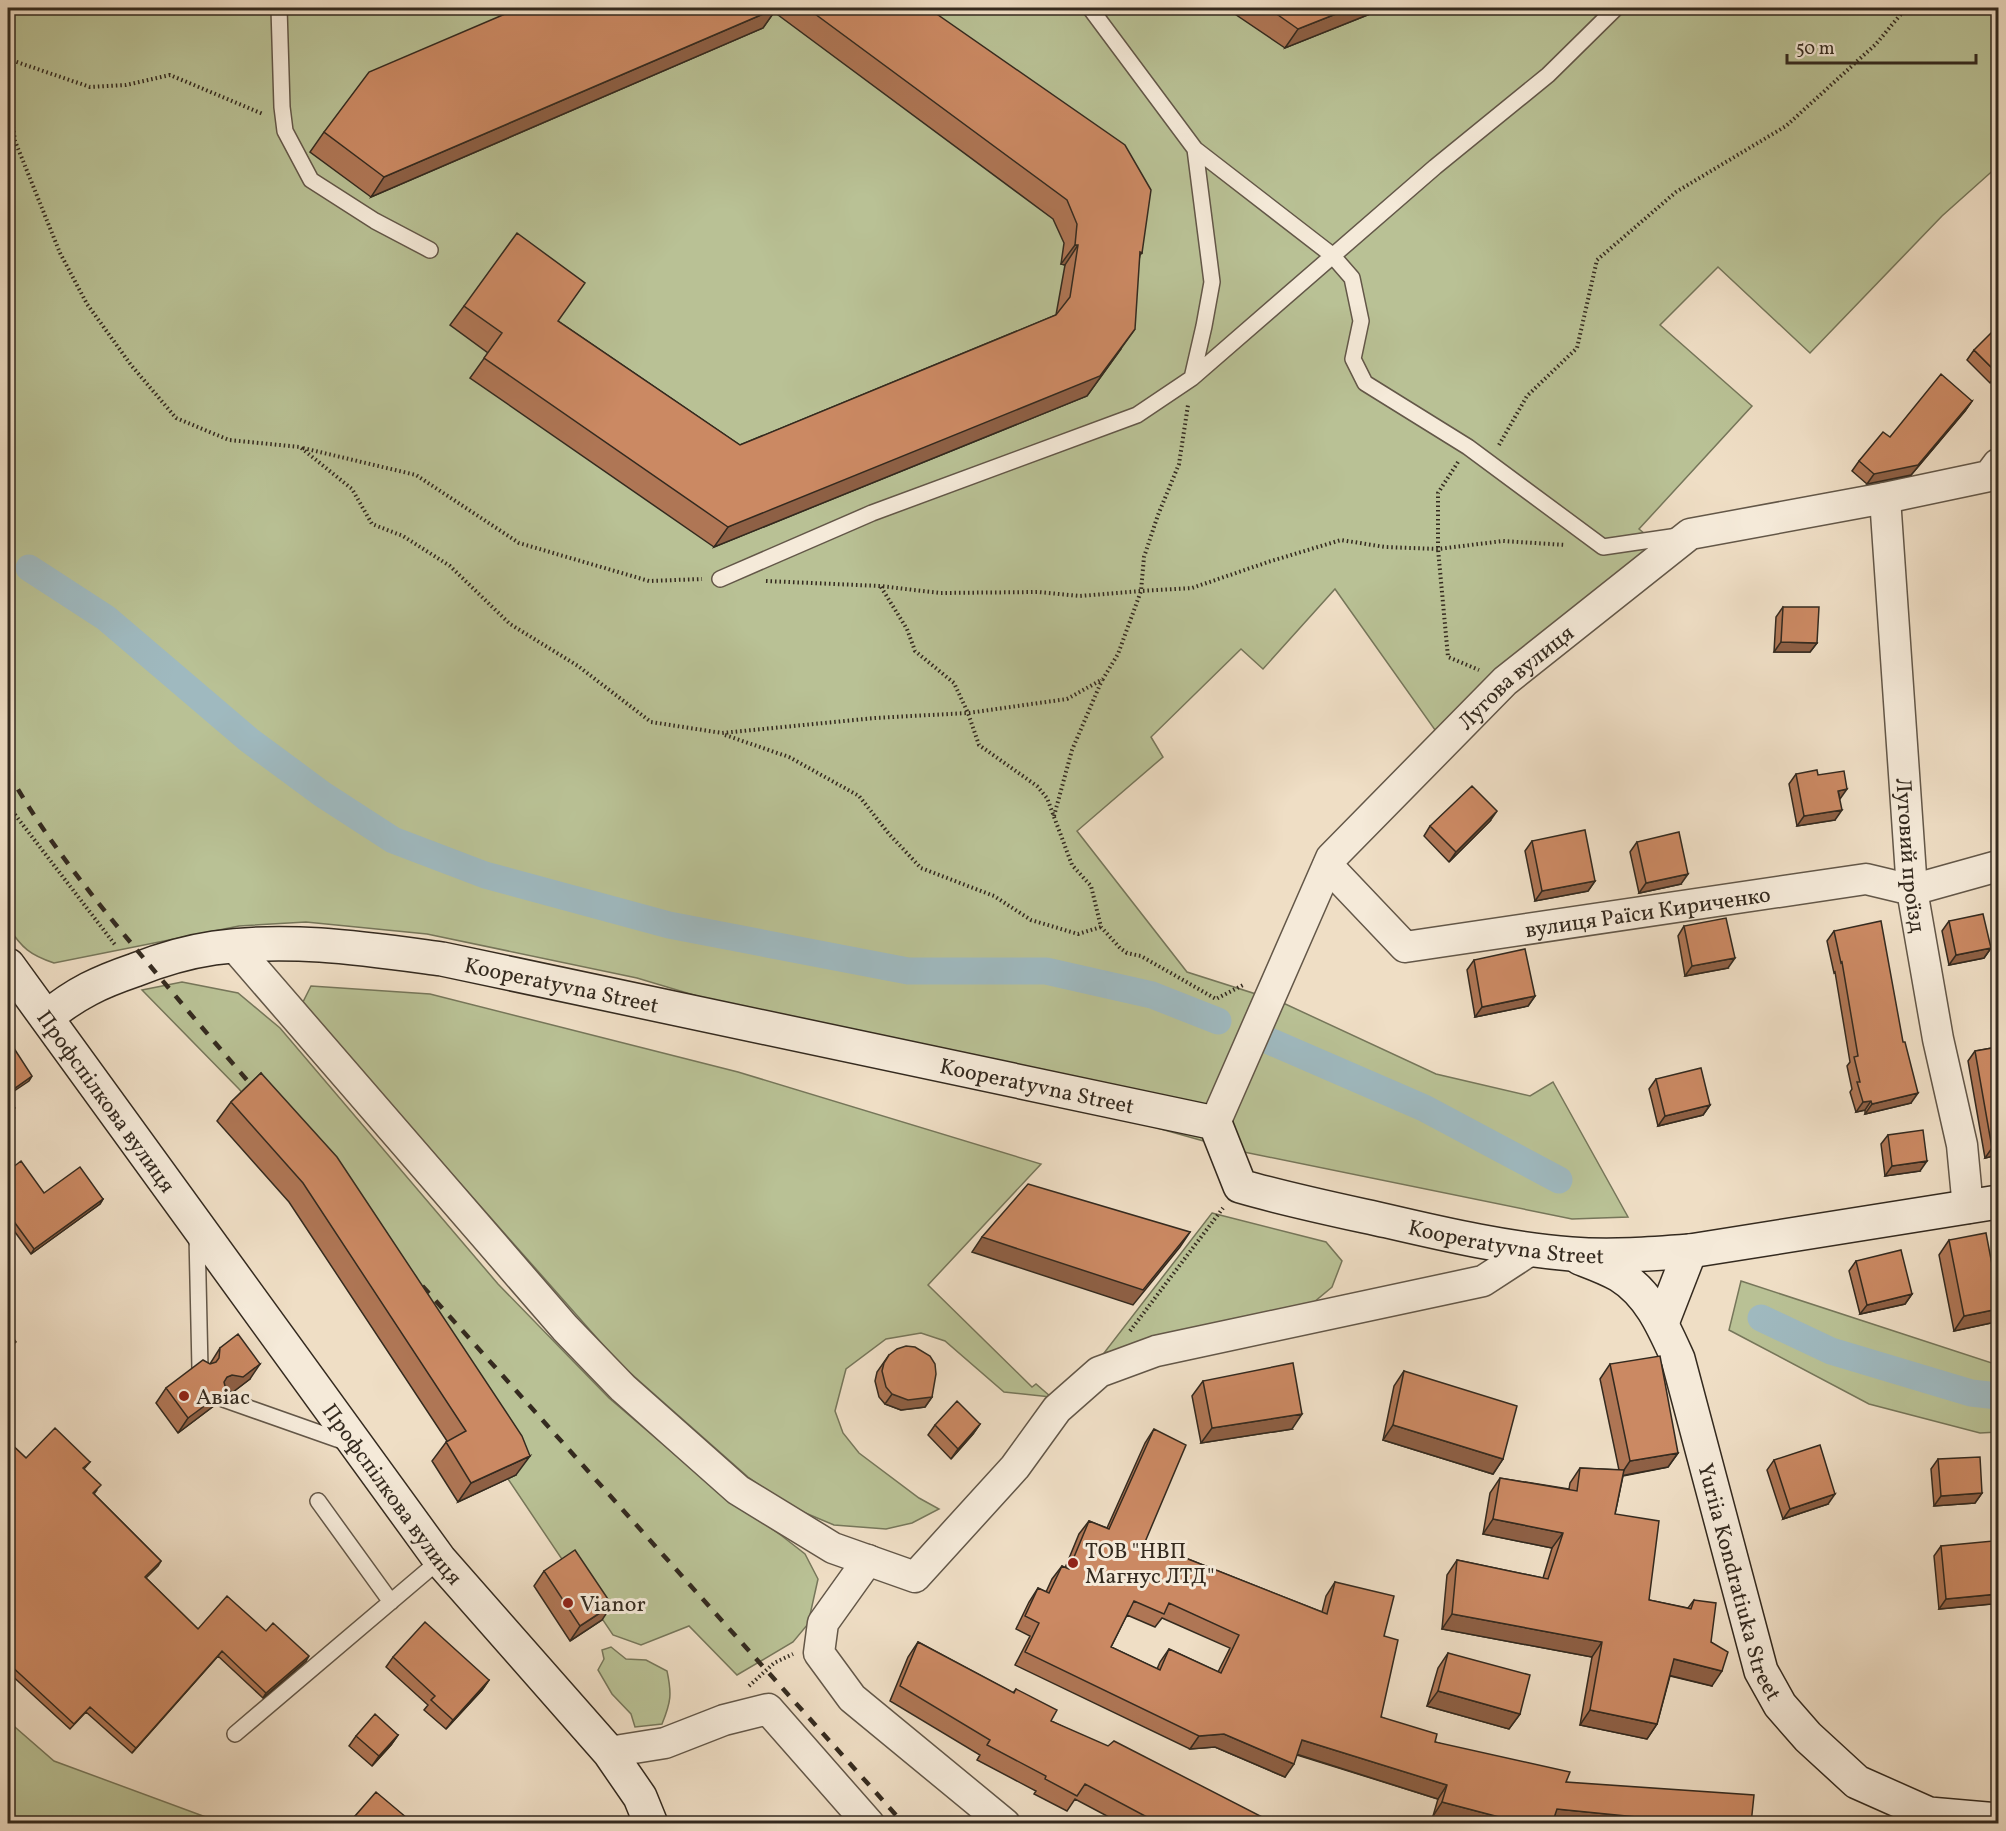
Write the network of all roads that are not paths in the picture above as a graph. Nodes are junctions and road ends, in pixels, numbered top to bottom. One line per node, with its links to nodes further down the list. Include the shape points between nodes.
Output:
1 (279, 8): 5 (lane, via 285,131 311,180)
2 (1090, 8): 4 (lane)
3 (1616, 8): 6 (lane, via 1548,75)
4 (1195, 149): 6 (lane); 7 (lane, via 1212,282)
5 (430, 250)
6 (1332, 255): 7 (lane); 10 (lane, via 1352,278 1361,321 1353,359 1365,383 1468,447 1603,547)
7 (1192, 378): 11 (lane, via 1137,415 872,513)
8 (1995, 472): 9 (street, Лугова вулиця)
9 (1885, 498): 10 (street, Лугова вулиця); 14 (street, Луговий проїзд)
10 (1690, 534): 12 (street, Лугова вулиця, via 1505,681 1331,858)
11 (720, 579)
12 (1328, 866): 14 (street, вулиця Раїси Кириченко, via 1405,947 1866,879); 18 (street, Лугова вулиця)
13 (1998, 866): 14 (street, вулиця Раїси Кириченко)
14 (1912, 890): 19 (street, Луговий проїзд, via 1938,1039 1962,1145)
15 (235, 947): 17 (street, Kooperatyvna Street, via 172,958 107,980 69,999); 18 (street, Kooperatyvna Street, via 355,947 442,959); 30 (street, via 550,1310 623,1388 738,1490 833,1548)
16 (8, 964): 17 (street, Профспілкова вулиця)
17 (47, 1017): 20 (street, Профспілкова вулиця)
18 (1215, 1123): 21 (street, Kooperatyvna Street, via 1240,1186 1425,1230)
19 (1983, 1205): 22 (street, Kooperatyvna Street)
20 (196, 1223): 25 (lane); 27 (street, Профспілкова вулиця)
21 (1532, 1249): 23 (street, Kooperatyvna Street); 30 (street, via 1483,1281 1156,1352 1099,1372 1057,1409 1015,1467 915,1576)
22 (1690, 1251): 23 (street, Kooperatyvna Street); 24 (street)
23 (1572, 1254): 24 (street, Yuriia Kondratiuka Street, via 1620,1275 1645,1298)
24 (1662, 1323): 34 (street, Yuriia Kondratiuka Street, via 1678,1359 1761,1671 1780,1705 1857,1782 1929,1814)
25 (200, 1369)
26 (223, 1399): 27 (lane)
27 (356, 1446): 29 (street, Профспілкова вулиця)
28 (318, 1501): 31 (lane)
29 (440, 1560): 31 (lane); 33 (street, Профспілкова вулиця)
30 (868, 1560): 37 (street, via 823,1623 819,1653 852,1698)
31 (391, 1602): 32 (lane)
32 (235, 1734)
33 (609, 1752): 35 (street, Профспілкова вулиця, via 640,1797); 36 (street, via 665,1743 724,1720 768,1709)
34 (1998, 1820)
35 (651, 1824)
36 (869, 1824)
37 (1005, 1824)

